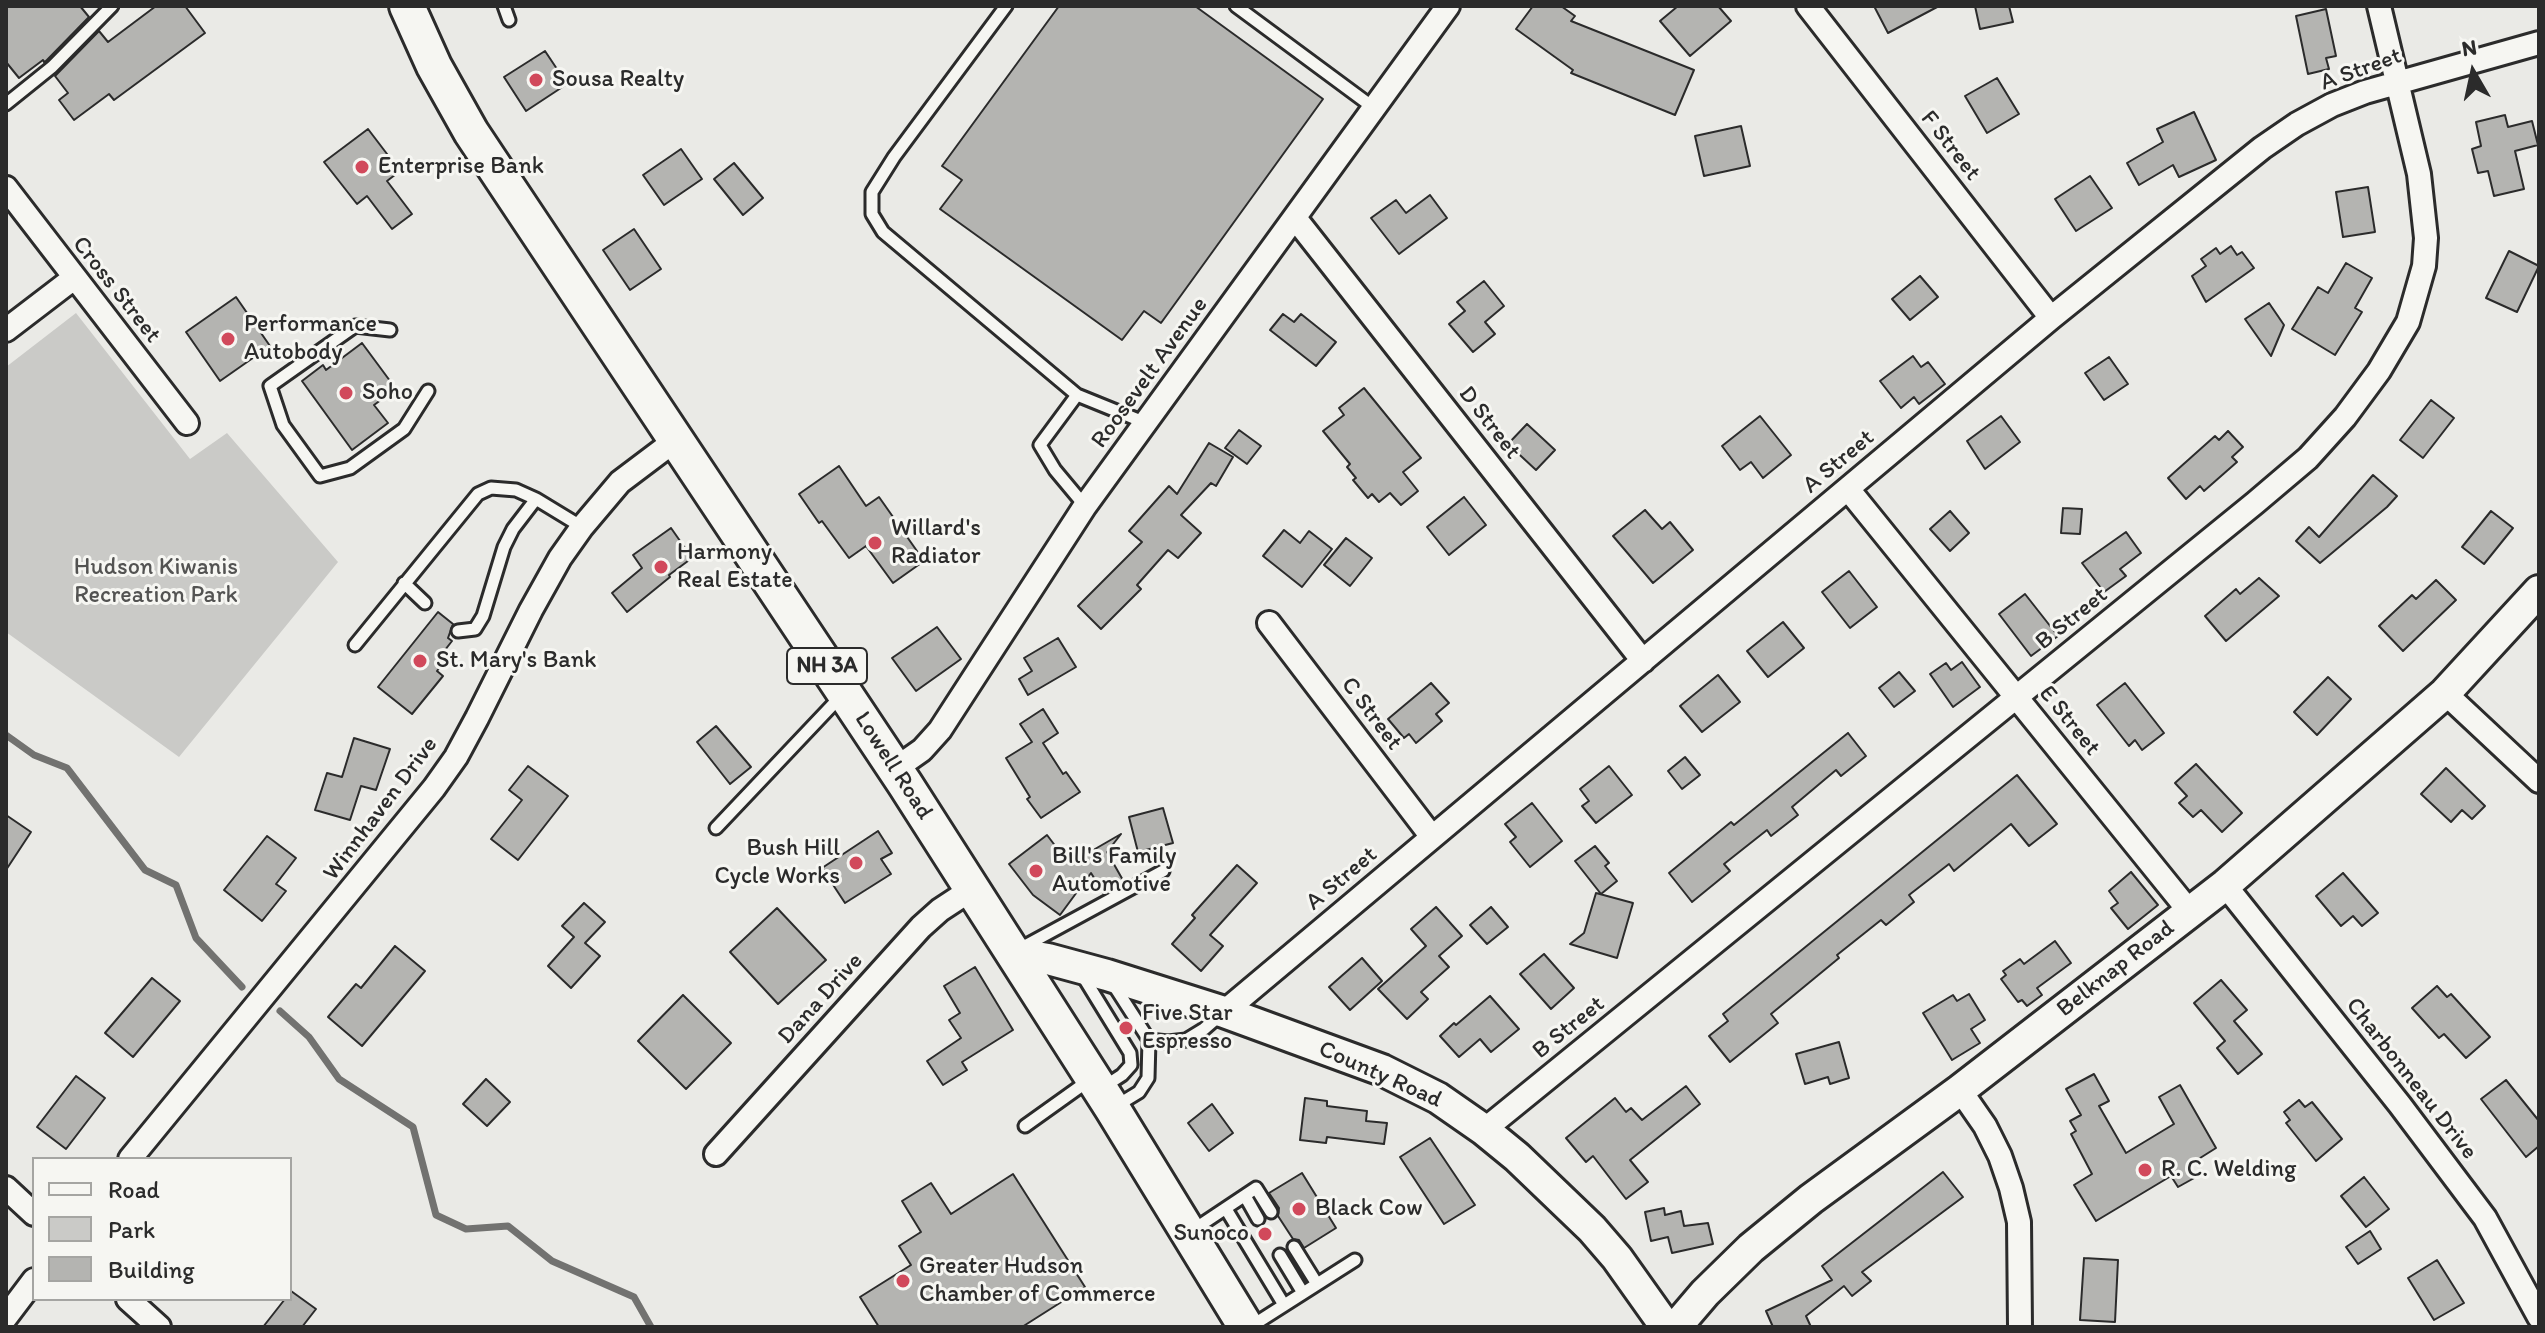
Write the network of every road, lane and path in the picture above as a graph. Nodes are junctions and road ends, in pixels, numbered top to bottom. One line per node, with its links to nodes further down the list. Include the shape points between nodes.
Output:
1 (112, 6): 12 (lane, via 52,67)
2 (407, 6): 24 (main road, Lowell Road / NH 3A, via 471,132)
3 (504, 6): 9 (lane)
4 (1006, 6): 21 (lane, via 894,157 872,192 872,214 883,232)
5 (1236, 6): 13 (lane)
6 (1448, 6): 13 (street, Roosevelt Avenue)
7 (1808, 6): 17 (street, F Street)
8 (2379, 6): 11 (street, B Street)
9 (509, 20)
10 (2539, 43): 11 (street, A Street)
11 (2398, 83): 17 (street, A Street, via 2343,101 2297,124); 38 (street, B Street, via 2419,174 2426,238 2408,322 2379,371 2308,458)
12 (6, 104)
13 (1374, 108): 15 (street, Roosevelt Avenue)
14 (6, 188): 16 (street, Cross Street)
15 (1295, 218): 23 (street, Roosevelt Avenue); 35 (street, D Street)
16 (74, 278): 18 (street); 22 (street, Cross Street)
17 (2051, 318): 25 (street, A Street)
18 (6, 330)
19 (390, 330): 20 (lane, via 355,326 270,386 283,425 320,476 350,468 404,429)
20 (428, 391)
21 (1077, 395): 23 (lane); 27 (lane, via 1040,445)
22 (187, 423)
23 (1146, 423): 27 (street, Roosevelt Avenue)
24 (677, 439): 28 (street, Winnhaven Drive, via 620,482); 36 (main road, Lowell Road / NH 3A)
25 (1848, 489): 35 (street, A Street); 38 (street, E Street)
26 (536, 499): 28 (lane); 29 (lane, via 503,488 478,494); 33 (lane, via 504,547 483,616 475,629)
27 (1085, 506): 39 (street, Roosevelt Avenue, via 940,730)
28 (582, 527): 57 (street, Winnhaven Drive, via 434,788)
29 (404, 583): 31 (lane); 34 (lane)
30 (2539, 591): 37 (street, Belknap Road)
31 (425, 603)
32 (1269, 623): 42 (street, C Street)
33 (458, 631)
34 (355, 645)
35 (1643, 661): 42 (street, A Street)
36 (844, 692): 39 (main road, Lowell Road / NH 3A); 41 (lane)
37 (2445, 693): 40 (street); 44 (street, Belknap Road)
38 (2016, 697): 46 (street, E Street); 55 (street, B Street)
39 (895, 769): 45 (main road, Lowell Road / NH 3A)
40 (2539, 781)
41 (716, 828)
42 (1432, 837): 50 (street, A Street)
43 (1163, 871): 47 (lane)
44 (2225, 885): 46 (street, Belknap Road); 74 (street, Charbonneau Drive, via 2485,1218)
45 (972, 889): 47 (main road, Lowell Road / NH 3A); 56 (street, Dana Drive, via 921,927)
46 (2190, 912): 52 (street, Belknap Road)
47 (1013, 953): 48 (street, County Road); 53 (main road, Lowell Road / NH 3A)
48 (1077, 966): 49 (street, County Road); 53 (lane, via 1130,1053 1131,1065)
49 (1107, 975): 50 (street, County Road); 51 (lane)
50 (1224, 1012): 51 (lane, via 1186,1040); 55 (street, County Road, via 1382,1070 1438,1098)
51 (1149, 1040): 53 (lane, via 1148,1078 1139,1092)
52 (1960, 1090): 78 (street, Belknap Road, via 1751,1248); 79 (street, via 1985,1126 2011,1188 2019,1222)
53 (1101, 1092): 54 (lane); 64 (main road, Lowell Road / NH 3A)
54 (1025, 1126)
55 (1484, 1130): 77 (street, County Road, via 1592,1229)
56 (716, 1154)
57 (132, 1157)
58 (6, 1188): 61 (street)
59 (1245, 1196): 60 (lane); 62 (lane, via 1256,1188); 63 (lane)
60 (1226, 1209): 64 (lane); 72 (lane)
61 (32, 1212)
62 (1271, 1212)
63 (1258, 1219)
64 (1188, 1233): 76 (main road, Lowell Road / NH 3A)
65 (1294, 1247): 69 (lane)
66 (1280, 1255): 70 (lane)
67 (1355, 1260): 69 (lane)
68 (32, 1283): 73 (street)
69 (1317, 1284): 70 (lane)
70 (1303, 1293): 72 (lane)
71 (130, 1301): 75 (street)
72 (1284, 1305): 76 (lane)
73 (6, 1317)
74 (2539, 1317)
75 (159, 1327)
76 (1248, 1327)
77 (1666, 1327)
78 (1676, 1327)
79 (2020, 1327)

